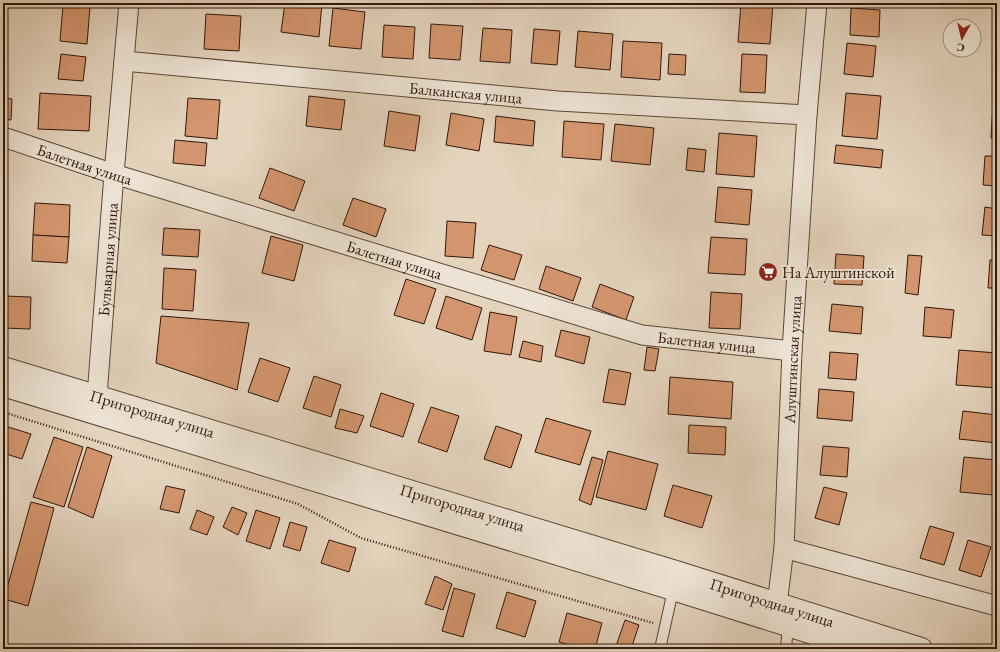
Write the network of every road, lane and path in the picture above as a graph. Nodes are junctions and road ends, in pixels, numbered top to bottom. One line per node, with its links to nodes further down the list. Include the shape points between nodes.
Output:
1 (129, 3): 3 (street, Бульварная улица)
2 (816, 3): 4 (street, Алуштинская улица)
3 (124, 61): 4 (street, Балканская улица, via 558,101); 6 (street, Бульварная улица)
4 (807, 115): 7 (street, Алуштинская улица)
5 (3, 137): 6 (street, Балетная улица)
6 (114, 174): 7 (street, Балетная улица, via 642,335); 10 (street, Бульварная улица)
7 (792, 351): 12 (street, Алуштинская улица)
8 (3, 368): 10 (street, Пригородная улица)
9 (3, 385): 10 (street, Пригородная улица)
10 (98, 405): 13 (street, Пригородная улица)
11 (3, 412): 16 (path, via 298,504 360,538)
12 (784, 548): 14 (street); 15 (street, Алуштинская улица)
13 (675, 581): 15 (street, Пригородная улица); 16 (lane)
14 (997, 606)
15 (782, 615): 18 (lane); 19 (street, Пригородная улица); 20 (street, Пригородная улица)
16 (665, 627): 17 (lane)
17 (660, 649)
18 (786, 649)
19 (864, 649)
20 (921, 649)

